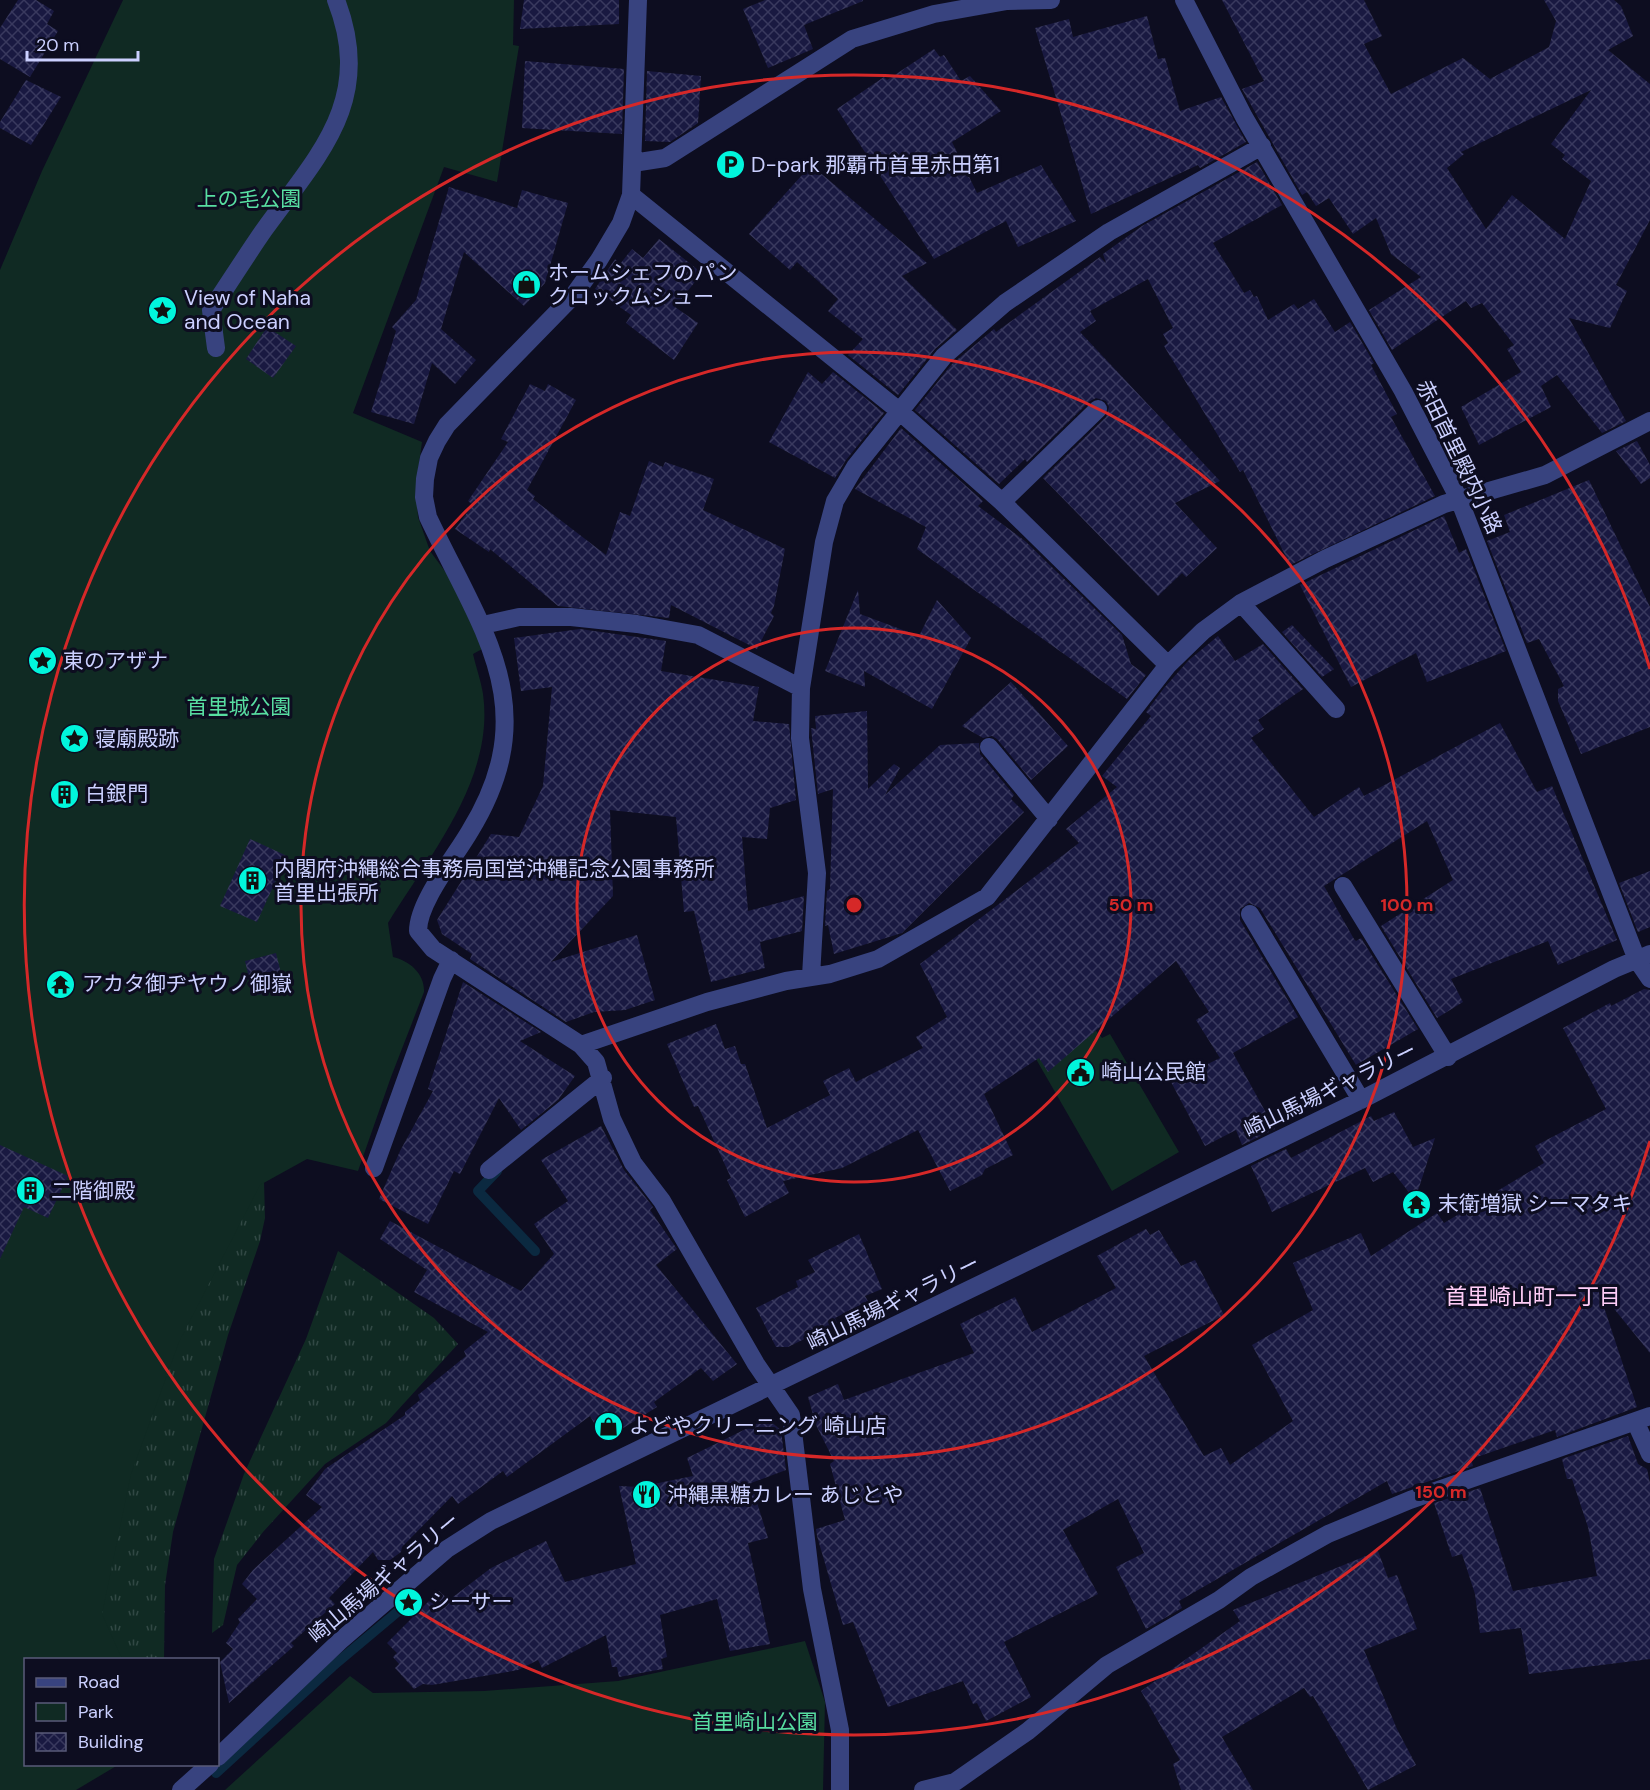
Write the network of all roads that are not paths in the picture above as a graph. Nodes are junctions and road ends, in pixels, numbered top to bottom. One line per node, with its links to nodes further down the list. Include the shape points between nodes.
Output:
1 (336, 0): 8 (street, via 349,40 350,69 344,101 320,156 263,231 211,310)
2 (638, 0): 6 (street)
3 (1051, 0): 6 (street, via 1006,1 934,14 852,39 665,158)
4 (1184, 0): 5 (street, 赤田首里殿内小路)
5 (1262, 147): 10 (street, via 1109,232 1005,303 944,356); 12 (street, 赤田首里殿内小路, via 1403,391)
6 (633, 163): 7 (street)
7 (631, 195): 10 (street); 15 (street, via 621,223 573,297 447,426 429,458 423,497 429,517)
8 (216, 348)
9 (1098, 409): 13 (street)
10 (898, 410): 13 (street); 17 (street, via 835,501 824,542)
11 (1650, 421): 12 (street, via 1545,475)
12 (1459, 499): 14 (street, via 1325,559); 23 (street, 赤田首里殿内小路)
13 (1002, 502): 16 (street)
14 (1241, 603): 16 (street, via 1203,631); 18 (street)
15 (483, 625): 17 (street, via 519,617 571,617 698,635); 24 (street, via 503,689 506,723 502,760 484,809 418,922 423,940)
16 (1168, 665): 20 (street)
17 (801, 688): 25 (street, via 800,738 817,873)
18 (1336, 709)
19 (989, 747): 20 (street)
20 (1049, 819): 25 (street, via 987,897 897,951 830,974)
21 (1343, 886): 28 (street)
22 (1250, 914): 30 (street)
23 (1643, 957): 26 (street, 赤田首里殿内小路); 28 (street, 崎山馬場ギャラリー)
24 (451, 960): 27 (street); 31 (street)
25 (811, 976): 27 (street, via 707,1002)
26 (1650, 979)
27 (580, 1045): 29 (street, via 596,1062)
28 (1448, 1057): 30 (street, 崎山馬場ギャラリー)
29 (603, 1078): 32 (street); 33 (street, via 612,1119 633,1163 662,1201)
30 (1361, 1100): 33 (street, 崎山馬場ギャラリー)
31 (374, 1168)
32 (489, 1170)
33 (772, 1386): 36 (street, 崎山馬場ギャラリー, via 469,1534 340,1641); 39 (street, via 794,1425 812,1589 840,1730)
34 (1643, 1420): 35 (street); 40 (street, via 1410,1500 1329,1534 1107,1665 1028,1731 955,1782)
35 (1650, 1454)
36 (219, 1756)
37 (208, 1766): 38 (street)
38 (181, 1790)
39 (840, 1790)
40 (923, 1790)

